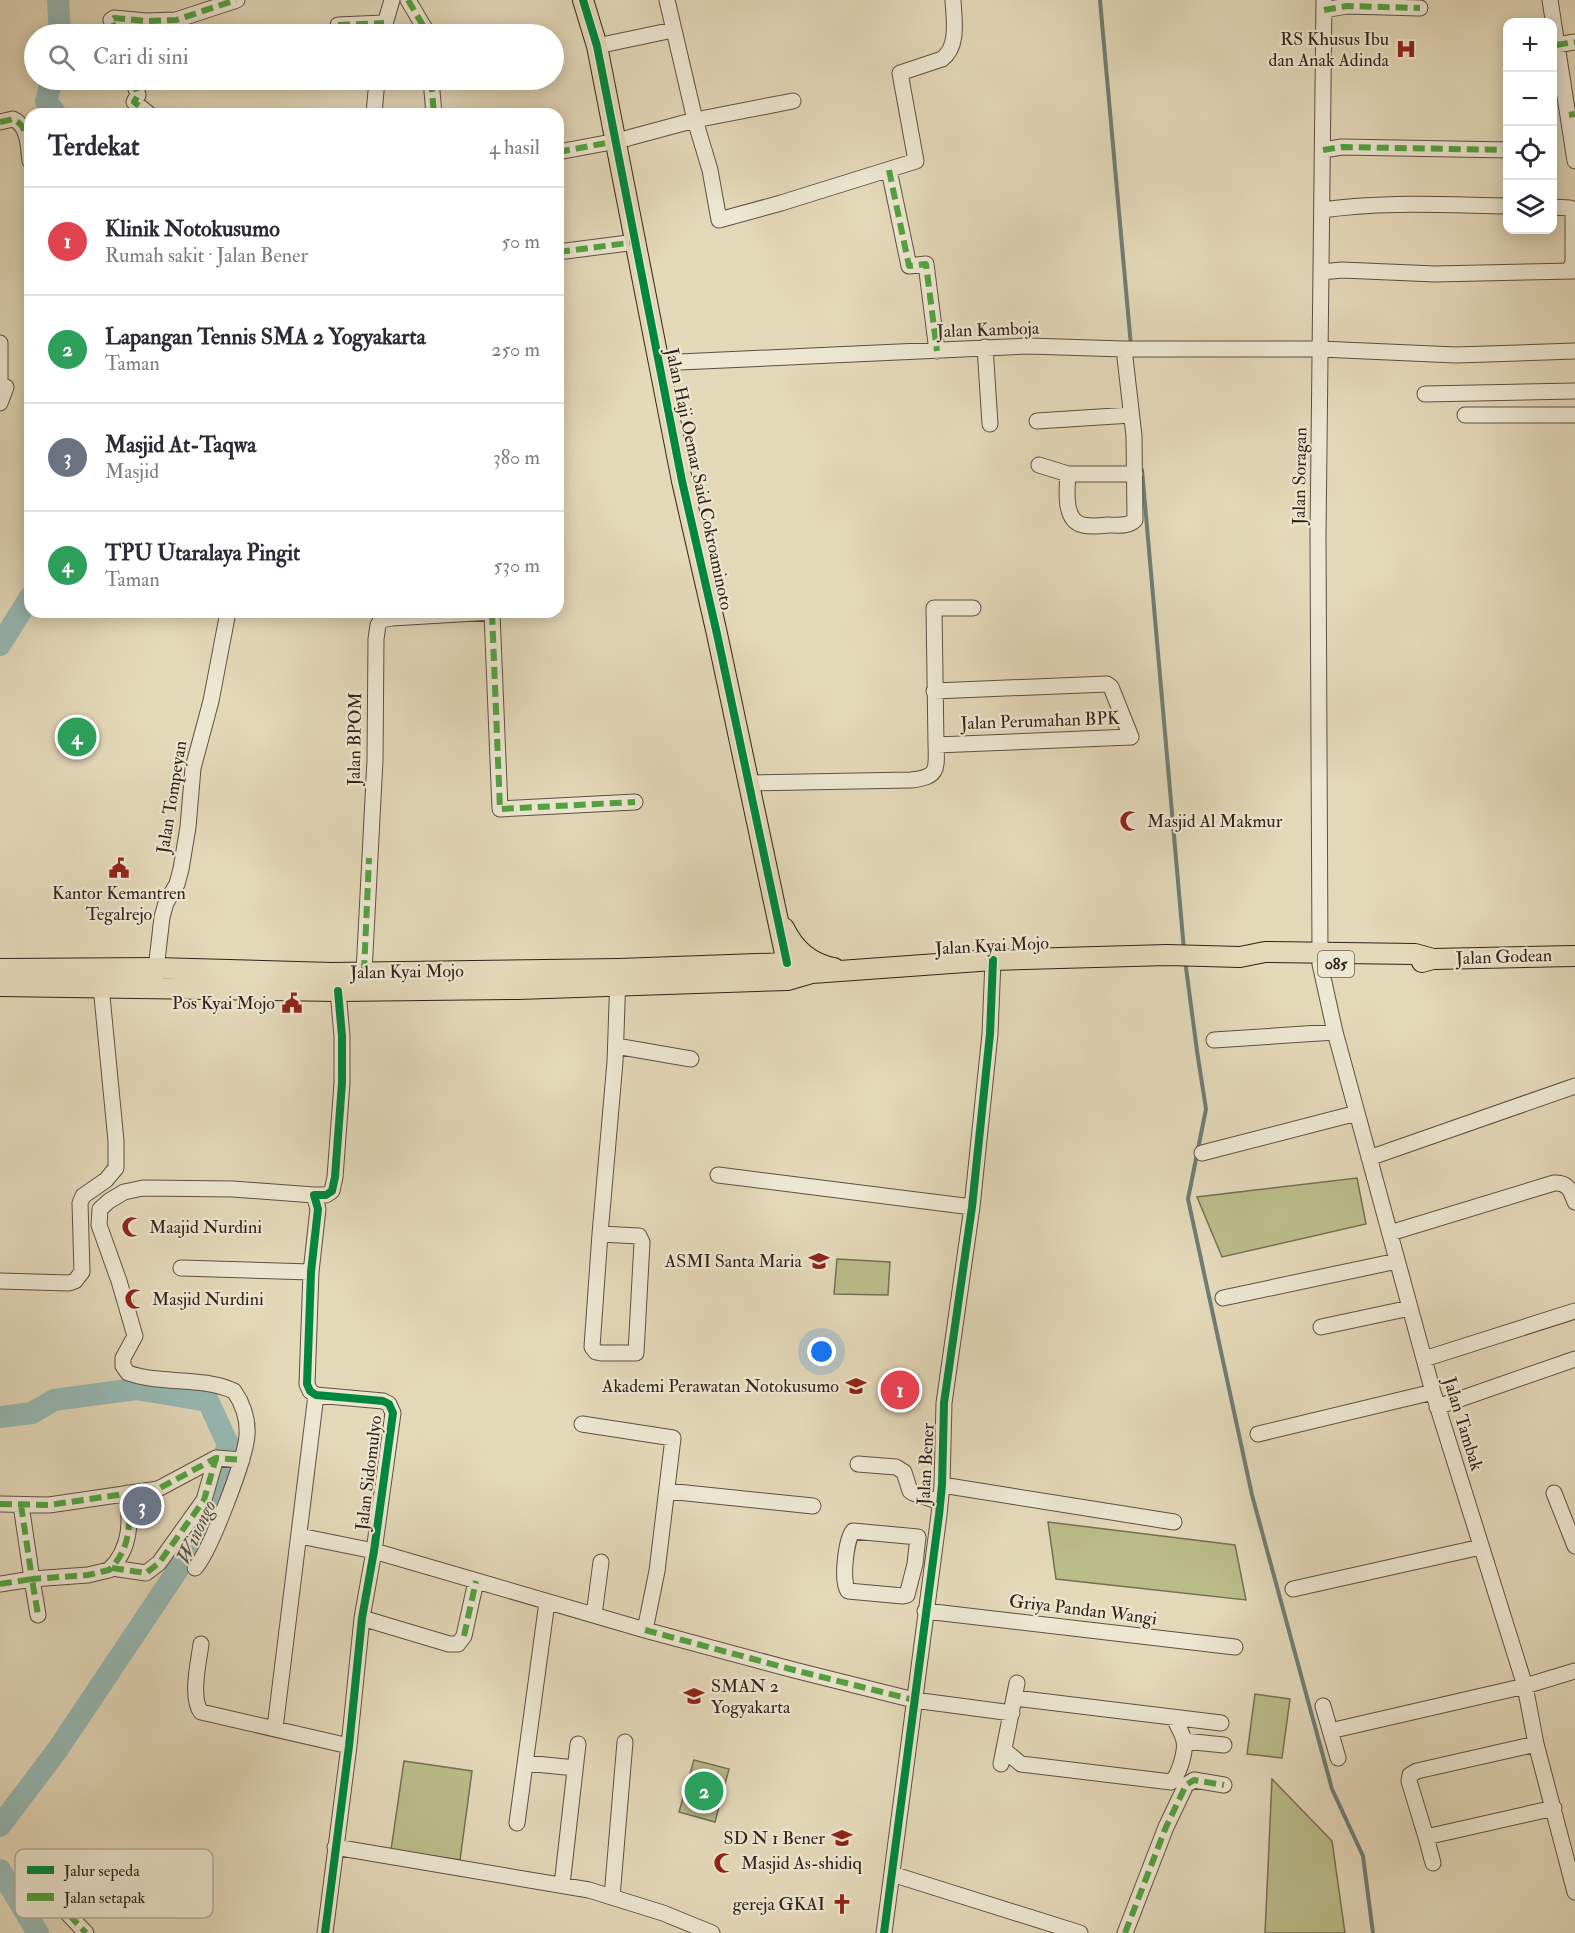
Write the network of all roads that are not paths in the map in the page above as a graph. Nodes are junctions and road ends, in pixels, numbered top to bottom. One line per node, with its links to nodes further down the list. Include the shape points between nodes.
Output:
1 (237, 0): 11 (street, via 176,20 118,17 111,20)
2 (392, 0): 12 (street)
3 (408, 0): 13 (street)
4 (582, 0): 17 (main road, Jalan Haji Oemar Said Cokroaminoto)
5 (667, 0): 14 (street)
6 (953, 0): 35 (street, via 952,50 942,59 900,73 916,161)
7 (1550, 0): 10 (street)
8 (1324, 5): 9 (street); 31 (street, Jalan Soragan)
9 (1420, 8)
10 (1552, 18)
11 (113, 24)
12 (385, 24)
13 (422, 24)
14 (673, 30): 17 (street); 27 (street)
15 (1575, 42): 16 (street)
16 (1557, 45)
17 (597, 46): 30 (main road, Jalan Haji Oemar Said Cokroaminoto)
18 (1557, 49): 26 (street)
19 (136, 90): 23 (street, via 134,102)
20 (376, 90): 24 (street)
21 (432, 90): 25 (street)
22 (793, 101): 27 (street)
23 (142, 108)
24 (375, 108)
25 (433, 108)
26 (1572, 115): 34 (street)
27 (695, 120): 30 (street); 35 (street, via 719,220)
28 (0, 122): 29 (street, via 13,119)
29 (24, 131)
30 (617, 141): 33 (street); 39 (main road, Jalan Haji Oemar Said Cokroaminoto)
31 (1323, 150): 32 (street); 38 (street, Jalan Soragan)
32 (1503, 150)
33 (564, 151)
34 (1575, 162)
35 (889, 170): 47 (street, via 909,266 926,264)
36 (1503, 206): 38 (street, via 1403,204)
37 (1557, 207): 41 (street, via 1565,206 1573,213)
38 (1322, 210): 42 (street, Jalan Soragan)
39 (636, 242): 40 (street); 49 (main road, Jalan Haji Oemar Said Cokroaminoto)
40 (564, 251)
41 (1572, 271): 42 (street)
42 (1321, 272): 46 (street, Jalan Soragan)
43 (0, 343): 50 (street)
44 (986, 347): 45 (street, Jalan Kamboja); 47 (street, Jalan Kamboja); 58 (street)
45 (1132, 349): 46 (street, Jalan Kamboja); 55 (street)
46 (1320, 349): 48 (street, Jalan Kamboja, via 1456,354); 73 (street, Jalan Soragan)
47 (937, 351): 49 (street, Jalan Kamboja)
48 (1575, 351)
49 (658, 363): 68 (main road, Jalan Haji Oemar Said Cokroaminoto)
50 (3, 384): 53 (street)
51 (1575, 391): 52 (street)
52 (1425, 394)
53 (0, 403)
54 (1575, 414): 56 (street)
55 (1131, 415): 57 (street); 61 (street)
56 (1465, 415)
57 (1037, 421)
58 (990, 424)
59 (1039, 465): 60 (street)
60 (1068, 474): 61 (street); 61 (street, via 1072,517 1080,525 1099,526 1134,522)
61 (1135, 474)
62 (974, 608): 66 (street, Jalan Perumahan BPK, via 934,608)
63 (227, 618): 80 (street, Jalan Tompeyan, via 193,768 181,869 163,910)
64 (392, 618): 79 (street, Jalan BPOM, via 381,620 376,639 375,760)
65 (492, 618): 69 (street, via 500,809)
66 (934, 691): 67 (street, Jalan Perumahan BPK); 67 (street, Jalan Perumahan BPK, via 1107,684 1131,737)
67 (936, 745): 68 (street, Jalan Perumahan BPK, via 937,767 927,778)
68 (748, 783): 70 (main road, Jalan Haji Oemar Said Cokroaminoto)
69 (635, 802)
70 (776, 912): 75 (main road, via 773,936 764,954); 77 (main road, Jalan Haji Oemar Said Cokroaminoto, via 782,938); 78 (main road, via 793,943 811,960)
71 (1575, 956): 73 (main road, Jalan Godean / 085, via 1433,959 1414,964)
72 (1240, 957): 73 (main road, Jalan Godean / 085, via 1265,965); 74 (main road, Jalan Kyai Mojo / 085)
73 (1320, 958): 85 (street, Jalan Tambak)
74 (993, 960): 78 (main road, Jalan Kyai Mojo); 96 (street, Jalan Bener, via 990,1034)
75 (737, 966): 77 (main road, Jalan Kyai Mojo); 81 (main road, Jalan Kyai Mojo)
76 (0, 969): 80 (main road, Jalan Kyai Mojo)
77 (802, 970): 78 (main road, Jalan Kyai Mojo); 81 (main road, Jalan Kyai Mojo, via 786,971 775,980)
78 (848, 970)
79 (364, 972): 80 (main road, Jalan Kyai Mojo); 81 (main road, Jalan Kyai Mojo)
80 (155, 977): 83 (main road, Jalan Kyai Mojo); 84 (main road, Jalan Kyai Mojo)
81 (618, 978): 84 (main road, Jalan Kyai Mojo); 87 (street)
82 (0, 986): 83 (main road, Jalan Kyai Mojo)
83 (101, 986): 102 (street, via 116,1161 113,1174 83,1196 80,1203 82,1272 69,1283)
84 (338, 991): 94 (street, via 342,1083 335,1177 332,1191)
85 (1335, 1032): 86 (street); 90 (street, Jalan Tambak)
86 (1214, 1040)
87 (616, 1046): 88 (street); 98 (street)
88 (691, 1059)
89 (1575, 1086): 92 (street)
90 (1358, 1113): 91 (street); 92 (street, Jalan Tambak)
91 (1202, 1153)
92 (1369, 1158): 97 (street, Jalan Tambak)
93 (718, 1175): 96 (street)
94 (314, 1195): 101 (street, via 318,1209); 114 (street, via 143,1188 116,1196 98,1214 135,1336 123,1358 125,1370 152,1379 210,1382 234,1391 247,1426)
95 (1575, 1202): 97 (street, via 1566,1185 1554,1183)
96 (972, 1207): 116 (street, Jalan Bener, via 944,1403)
97 (1390, 1233): 99 (street, Jalan Tambak)
98 (600, 1234): 98 (street, via 592,1347 601,1353 636,1353 642,1242 639,1236)
99 (1397, 1261): 103 (street); 104 (street, Jalan Tambak)
100 (181, 1268): 101 (street)
101 (311, 1272): 109 (street, via 307,1384)
102 (0, 1281)
103 (1223, 1298)
104 (1410, 1308): 106 (street); 107 (street, Jalan Tambak)
105 (1575, 1311): 107 (street)
106 (1321, 1327)
107 (1424, 1359): 110 (street, Jalan Tambak)
108 (1575, 1359): 110 (street)
109 (316, 1395): 126 (street); 129 (street, Jalan Sidomulyo, via 382,1401 392,1408)
110 (1435, 1399): 112 (street); 128 (street, Jalan Tambak)
111 (582, 1424): 117 (street, via 673,1438)
112 (1258, 1434)
113 (216, 1458): 114 (street); 118 (street, via 158,1489); 132 (street, via 204,1500 159,1563 146,1573)
114 (238, 1460): 133 (street, via 210,1542)
115 (858, 1464): 120 (street, via 896,1467 904,1472 913,1493)
116 (942, 1485): 120 (street, Jalan Bener); 125 (street)
117 (667, 1491): 123 (street); 144 (street)
118 (128, 1493): 122 (street, via 58,1504); 132 (street, via 130,1530)
119 (1554, 1493): 124 (street)
120 (940, 1502): 134 (street, Jalan Bener)
121 (0, 1504): 122 (street)
122 (21, 1505): 135 (street)
123 (813, 1506)
124 (1568, 1509): 127 (street)
125 (1174, 1522)
126 (300, 1536): 129 (street); 154 (street)
127 (1575, 1546)
128 (1481, 1547): 138 (street); 148 (street, Jalan Tambak)
129 (374, 1551): 136 (street); 143 (street, Jalan Sidomulyo)
130 (601, 1562): 142 (street)
131 (915, 1564): 131 (street, via 918,1537 853,1531 845,1587 848,1591 907,1595); 134 (street)
132 (112, 1568): 135 (street, via 88,1575)
133 (195, 1568)
134 (932, 1569): 140 (street, Jalan Bener)
135 (32, 1578): 137 (street); 141 (street)
136 (476, 1581): 139 (street); 143 (street, via 464,1636 458,1644)
137 (0, 1584)
138 (1293, 1589)
139 (547, 1602): 142 (street); 163 (street)
140 (925, 1611): 146 (street, Griya Pandan Wangi); 149 (street, Jalan Bener)
141 (38, 1615)
142 (594, 1615): 144 (street)
143 (362, 1618): 161 (street, Jalan Sidomulyo)
144 (645, 1630): 149 (street)
145 (201, 1644): 154 (street, via 195,1697 201,1712)
146 (1235, 1647)
147 (1575, 1671): 148 (street)
148 (1525, 1686): 155 (street); 159 (street, Jalan Tambak)
149 (914, 1700): 151 (street); 171 (street, Jalan Bener)
150 (1323, 1706): 155 (street)
151 (1012, 1713): 152 (street, via 1016,1691); 156 (street, via 1003,1757 1021,1764 1168,1782 1177,1777)
152 (1174, 1718): 153 (street); 156 (street)
153 (1221, 1723)
154 (275, 1728): 161 (street)
155 (1330, 1731): 162 (street)
156 (1184, 1741): 160 (street)
157 (625, 1742): 174 (street)
158 (578, 1744): 164 (street)
159 (1536, 1744): 166 (street, Jalan Tambak); 168 (street, via 1410,1775)
160 (1224, 1745)
161 (349, 1746): 169 (street, Jalan Sidomulyo)
162 (1338, 1758)
163 (526, 1764): 164 (street); 167 (street)
164 (574, 1768): 172 (street)
165 (1224, 1785): 181 (street, via 1194,1780 1186,1785)
166 (1554, 1808): 168 (street); 173 (street, Jalan Tambak)
167 (517, 1823)
168 (1426, 1837): 170 (street)
169 (335, 1847): 172 (street); 177 (street, Jalan Sidomulyo)
170 (1433, 1863)
171 (892, 1874): 179 (street, Jalan Bener); 180 (street)
172 (562, 1885): 174 (street)
173 (1575, 1892)
174 (612, 1897): 178 (street)
175 (70, 1918): 176 (street)
176 (80, 1930)
177 (325, 1933)
178 (712, 1933)
179 (884, 1933)
180 (1080, 1933)
181 (1125, 1933)

